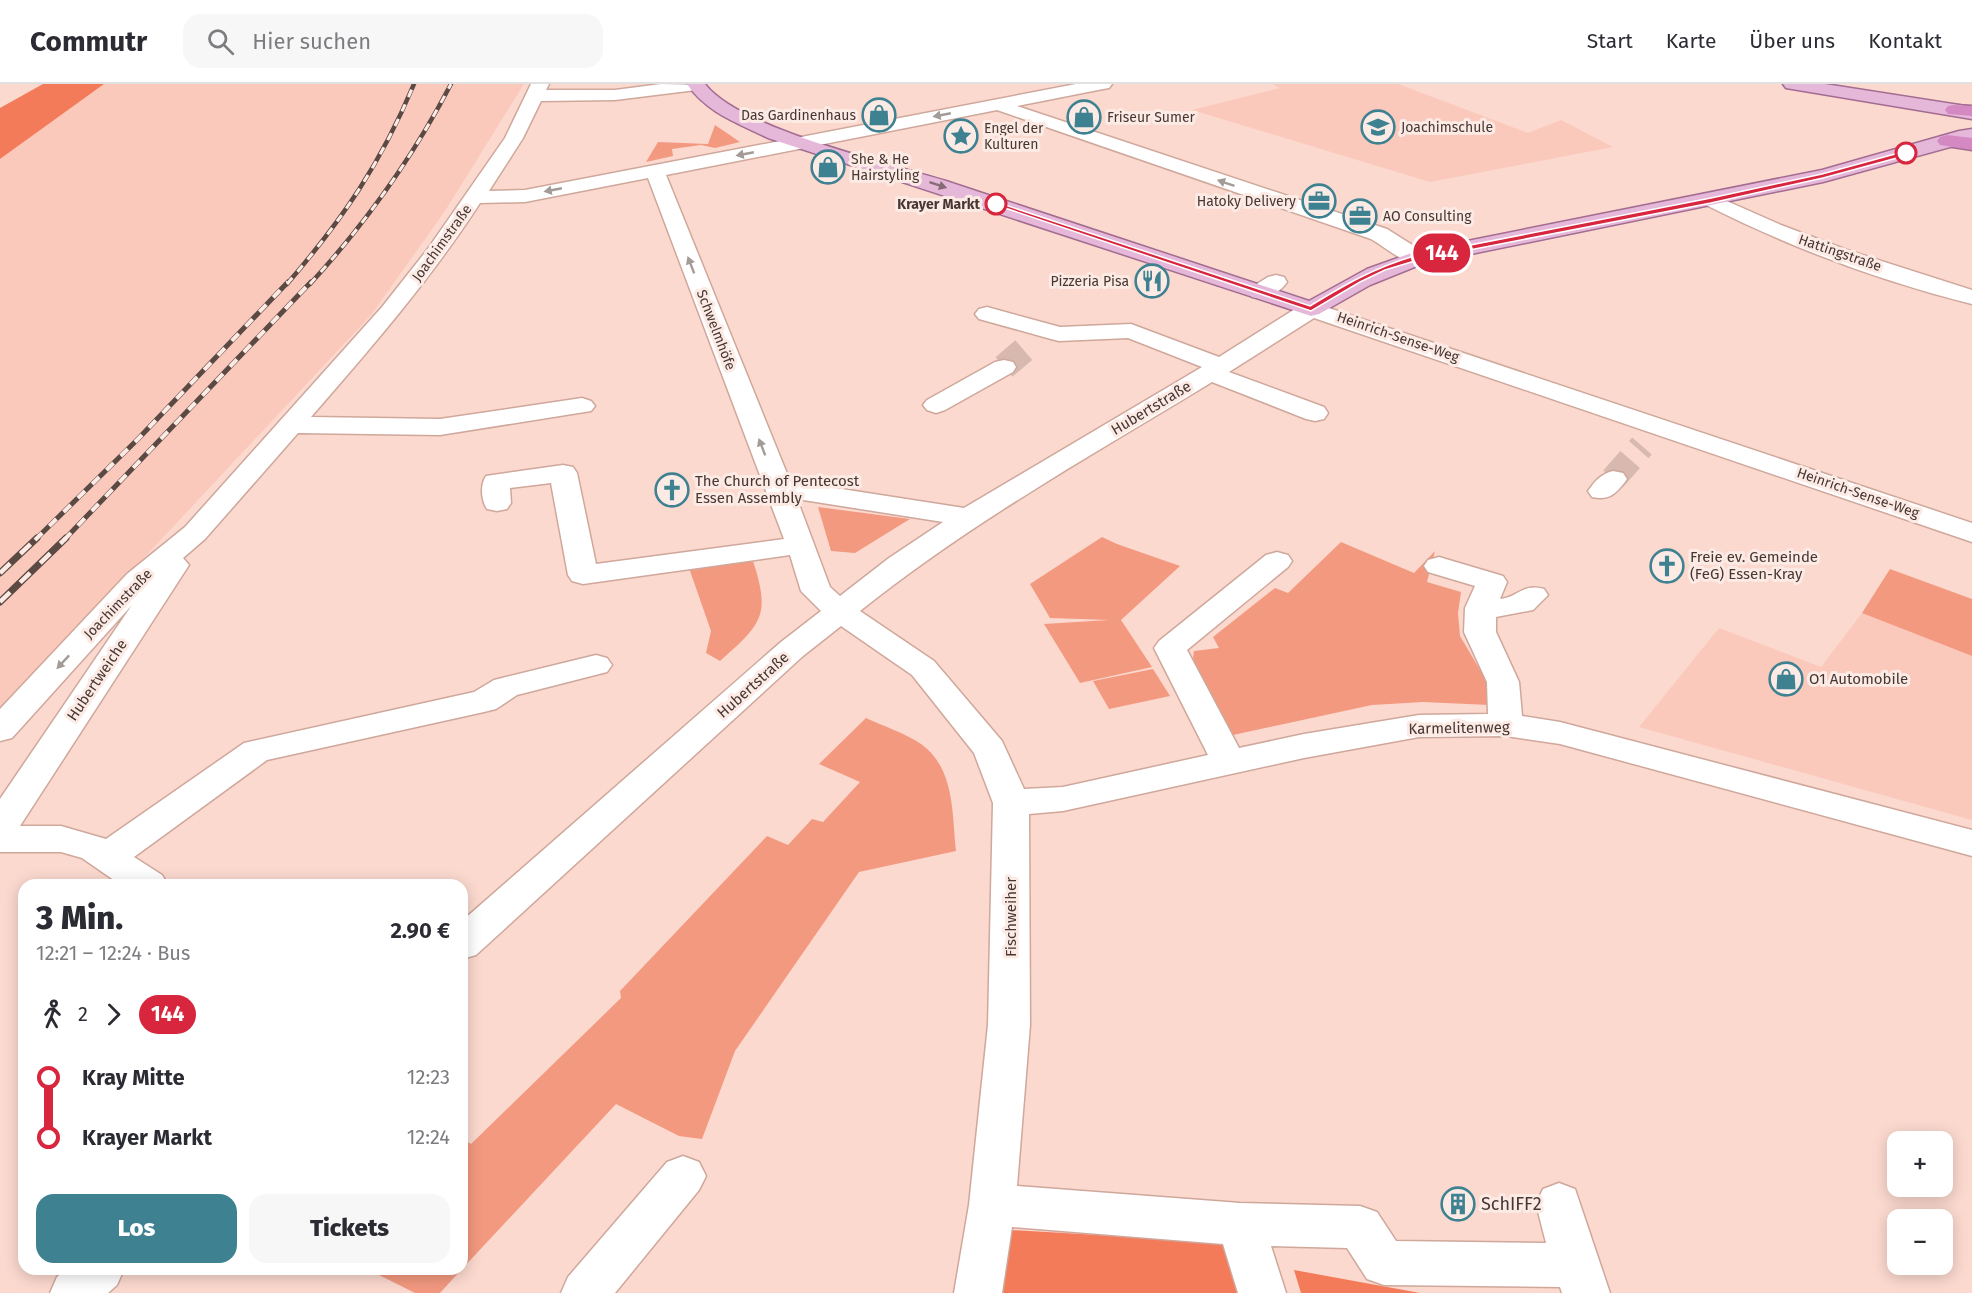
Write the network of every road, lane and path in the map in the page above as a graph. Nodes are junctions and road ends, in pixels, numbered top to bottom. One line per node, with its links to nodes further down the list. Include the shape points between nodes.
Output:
1 (696, 84): 4 (street, via 590,104); 10 (main road, Heinrich-Sense-Weg, via 720,108)
2 (1103, 84): 6 (street, Joachimstraße)
3 (1792, 84): 5 (main road)
4 (537, 90): 14 (street, via 514,138)
5 (1875, 97): 7 (main road); 12 (main road, via 1904,107 1923,126 1921,141)
6 (999, 104): 10 (street, Joachimstraße, one-way to 10); 17 (street, one-way to 6, via 1379,234)
7 (1966, 111)
8 (1972, 135): 9 (main road, Hubertstraße)
9 (1947, 141): 11 (highway); 12 (main road, Hubertstraße)
10 (802, 143): 13 (street, Joachimstraße, one-way to 13); 19 (main road, Heinrich-Sense-Weg, one-way to 19, via 1131,248 1268,287)
11 (1972, 144)
12 (1906, 153): 15 (main road, Hubertstraße)
13 (655, 171): 14 (street, Joachimstraße, one-way to 14, via 525,195); 31 (street, Schwelmhöfe, one-way to 13)
14 (474, 197): 26 (street, Joachimstraße, via 390,312)
15 (1711, 200): 17 (main road, Hubertstraße); 18 (street, Hattingstraße, via 1753,222 1821,248)
16 (1383, 252): 17 (street)
17 (1417, 258): 19 (main road, Hubertstraße, via 1357,280)
18 (1972, 297)
19 (1311, 309): 22 (street, Hubertstraße); 27 (street, Heinrich-Sense-Weg)
20 (987, 314): 22 (street, via 1039,337 1131,331)
21 (1004, 367): 23 (street)
22 (1215, 369): 25 (street); 33 (street, Hubertstraße)
23 (936, 405)
24 (582, 406): 26 (street, via 440,427)
25 (1315, 413)
26 (291, 425): 34 (street, Joachimstraße)
27 (1659, 425): 28 (street); 35 (street, Heinrich-Sense-Weg)
28 (1642, 446)
29 (484, 468): 30 (street, via 559,457)
30 (563, 472): 32 (street, via 496,482); 36 (street, via 583,575)
31 (778, 488): 33 (street); 36 (street, Schwelmhöfe)
32 (497, 503)
33 (969, 517): 41 (street, Hubertstraße)
34 (195, 533): 44 (street, Joachimstraße, one-way to 44, via 138,580); 47 (street, Hubertweiche)
35 (1972, 533)
36 (801, 545): 41 (street, Schwelmhöfe, via 816,591)
37 (1277, 561): 45 (street, via 1170,648)
38 (1439, 566): 40 (street, via 1492,582)
39 (1533, 595): 40 (street, via 1526,603)
40 (1480, 608): 43 (street, via 1480,633 1503,682)
41 (839, 611): 46 (street, Fischweiher, via 923,668 990,749); 52 (street, Hubertstraße)
42 (596, 665): 50 (street, via 506,687 484,700 256,751)
43 (1506, 725): 45 (street, Karmelitenweg, via 1419,726 1304,746); 49 (street, Karmelitenweg, via 1560,733)
44 (0, 730)
45 (1230, 764): 46 (street, Karmelitenweg, via 1063,800)
46 (1011, 803): 55 (street, Fischweiher, via 1009,1025)
47 (0, 827)
48 (0, 839): 50 (street, via 61,839 95,849)
49 (1972, 843)
50 (106, 857): 51 (street)
51 (140, 879)
52 (468, 939)
53 (683, 1176): 59 (street)
54 (1559, 1204): 58 (street)
55 (992, 1205): 56 (street); 61 (street, Fischweiher)
56 (1240, 1224): 58 (street, via 1360,1227 1384,1263); 62 (street)
57 (94, 1275): 60 (street)
58 (1581, 1279)
59 (601, 1288)
60 (74, 1293)
61 (978, 1293)
62 (1262, 1293)

